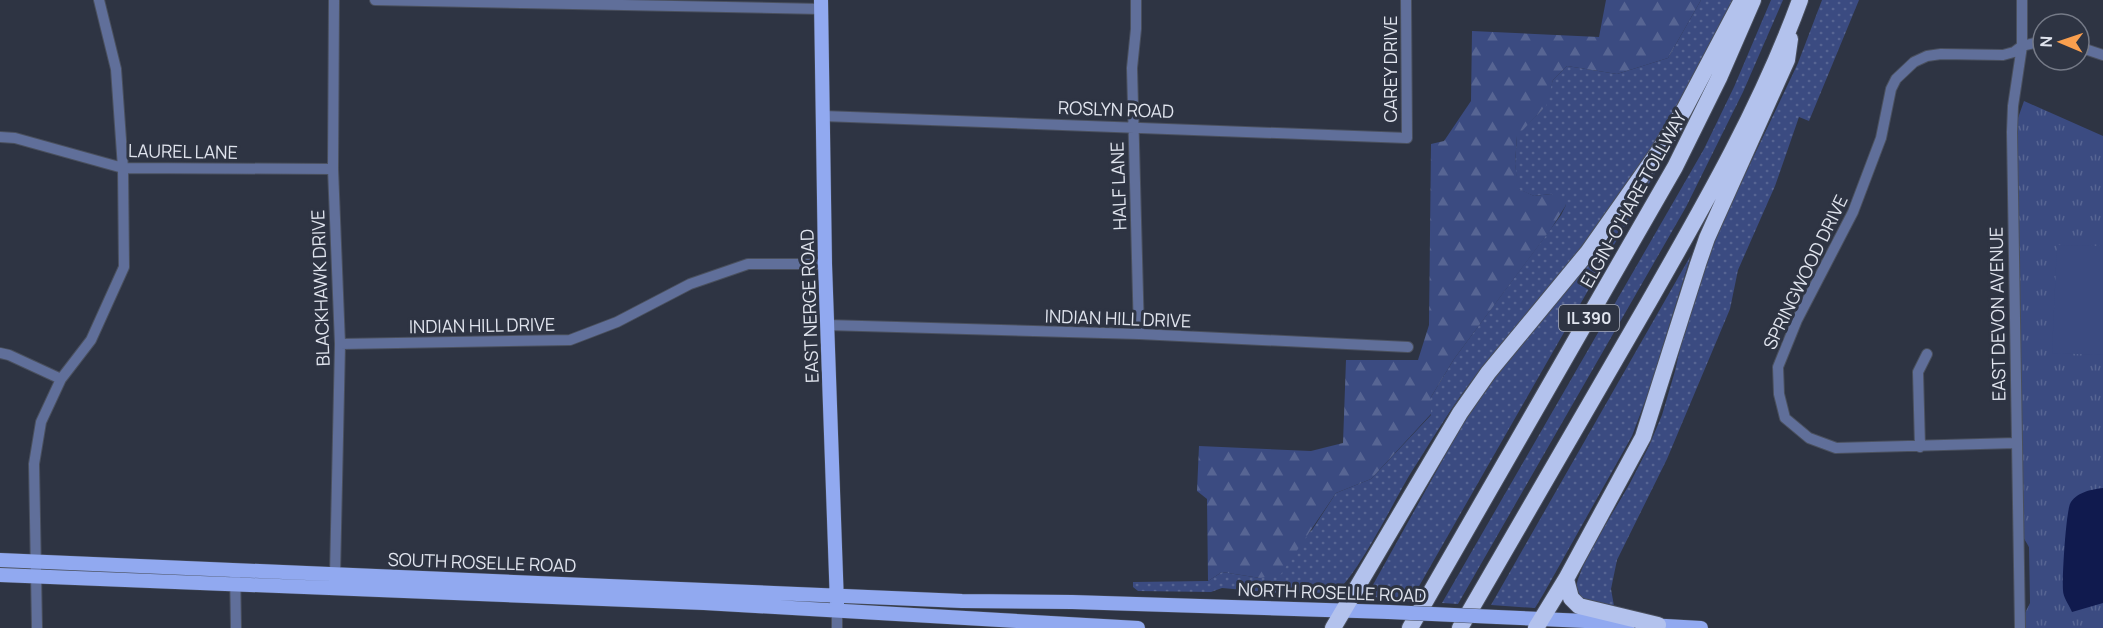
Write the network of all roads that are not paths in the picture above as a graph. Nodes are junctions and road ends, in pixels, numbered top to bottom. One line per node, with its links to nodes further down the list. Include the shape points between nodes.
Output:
1 (99, 0): 18 (street, via 116,69)
2 (333, 0): 19 (street, BLACKHAWK DRIVE)
3 (375, 0): 10 (street)
4 (1136, 0): 15 (street, HALF LANE)
5 (1406, 0): 17 (street, CAREY DRIVE)
6 (1742, 0): 40 (highway, via 1657,154 1588,252 1460,413)
7 (1753, 0): 49 (highway, ELGIN-O'HARE TOLLWAY / IL 390, via 1675,167)
8 (1800, 0): 11 (highway, IL 390)
9 (2022, 0): 13 (street, EAST DEVON AVENUE)
10 (821, 5): 14 (main road, EAST NERGE ROAD)
11 (1792, 21): 36 (highway, via 1787,60 1707,238 1643,437); 50 (highway, IL 390, via 1735,146 1688,233)
12 (2031, 44): 13 (street, SPRINGWOOD DRIVE)
13 (2022, 46): 28 (street, EAST DEVON AVENUE, via 2012,132); 29 (street, SPRINGWOOD DRIVE, via 2003,55 1927,56 1896,79 1881,138 1853,212 1797,320 1778,367 1785,418 1809,438 1836,448)
14 (823, 116): 15 (street, ROSLYN ROAD); 20 (main road, EAST NERGE ROAD)
15 (1133, 126): 17 (street, ROSLYN ROAD); 22 (street, HALF LANE)
16 (0, 137): 18 (street, LAUREL LANE)
17 (1407, 138)
18 (123, 168): 19 (street, LAUREL LANE); 27 (street, via 124,267 91,340)
19 (333, 169): 23 (street, BLACKHAWK DRIVE)
20 (825, 264): 21 (main road, EAST NERGE ROAD); 23 (street, INDIAN HILL DRIVE, via 748,264 690,284 617,322 570,340)
21 (827, 325): 22 (street, INDIAN HILL DRIVE); 38 (main road, EAST NERGE ROAD)
22 (1139, 334): 24 (street, INDIAN HILL DRIVE)
23 (340, 344): 33 (street, BLACKHAWK DRIVE)
24 (1408, 347)
25 (0, 353): 27 (street)
26 (1927, 354): 29 (street, via 1918,372)
27 (61, 379): 31 (street, via 40,422 34,464)
28 (2016, 443): 29 (street, SPRINGWOOD DRIVE); 52 (street, EAST DEVON AVENUE)
29 (1920, 447)
30 (0, 560): 31 (main road, SOUTH ROSELLE ROAD)
31 (35, 562): 32 (main road, SOUTH ROSELLE ROAD); 35 (street)
32 (235, 569): 33 (main road, SOUTH ROSELLE ROAD); 37 (street)
33 (334, 574): 38 (main road, SOUTH ROSELLE ROAD)
34 (0, 575): 35 (main road, SOUTH ROSELLE ROAD)
35 (35, 577): 37 (main road, SOUTH ROSELLE ROAD); 44 (street)
36 (1566, 579): 42 (highway); 43 (highway, via 1571,598 1579,606)
37 (236, 586): 41 (main road, SOUTH ROSELLE ROAD); 45 (street)
38 (837, 595): 39 (main road, SOUTH ROSELLE ROAD); 41 (main road, EAST NERGE ROAD)
39 (962, 602): 40 (main road, NORTH ROSELLE ROAD)
40 (1343, 610): 42 (main road, NORTH ROSELLE ROAD, bridge, via 1497,617); 48 (highway)
41 (837, 611): 46 (street); 47 (main road, SOUTH ROSELLE ROAD)
42 (1539, 623): 43 (main road, NORTH ROSELLE ROAD)
43 (1658, 625): 51 (main road, NORTH ROSELLE ROAD)
44 (37, 628)
45 (236, 628)
46 (837, 628)
47 (1138, 628)
48 (1333, 628)
49 (1410, 628)
50 (1460, 628)
51 (1701, 628)
52 (2020, 628)

